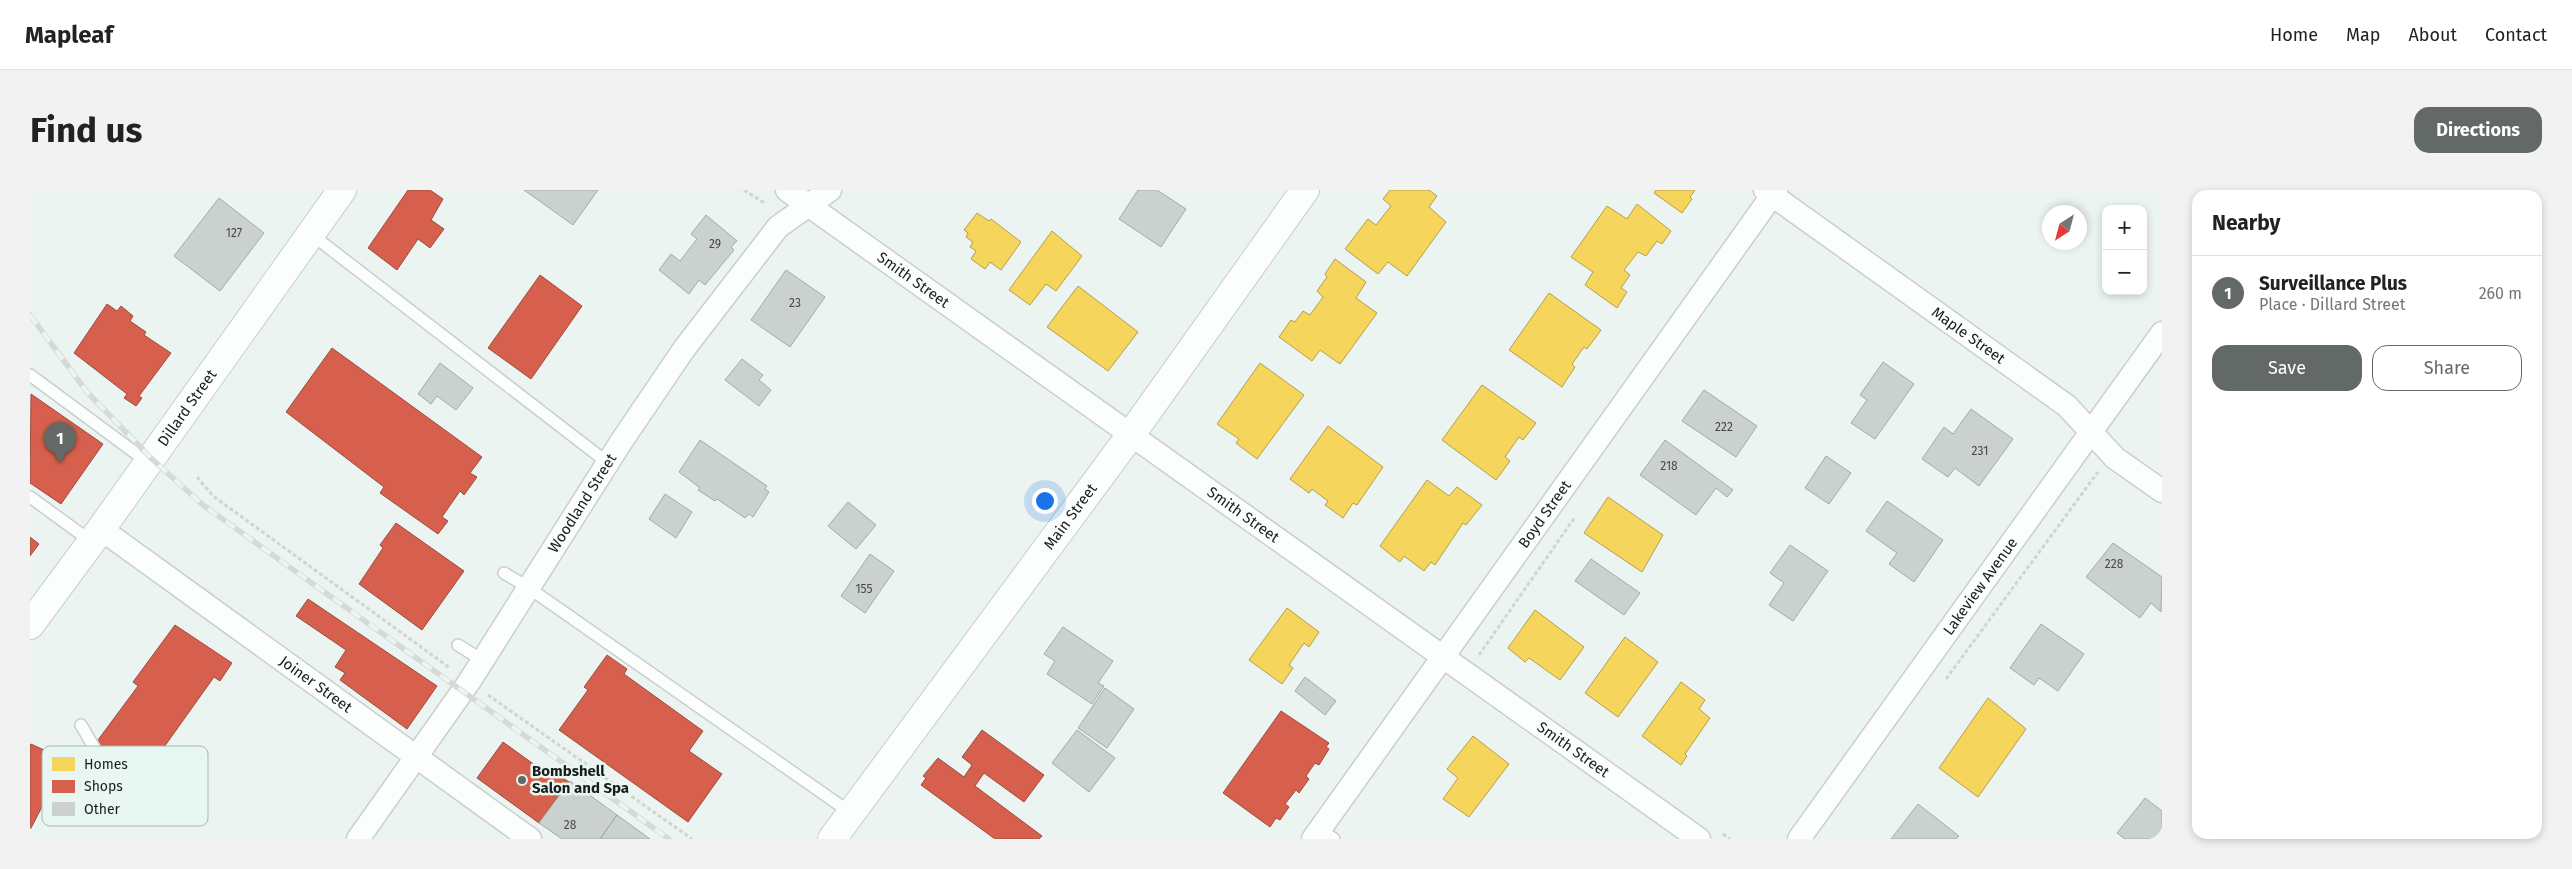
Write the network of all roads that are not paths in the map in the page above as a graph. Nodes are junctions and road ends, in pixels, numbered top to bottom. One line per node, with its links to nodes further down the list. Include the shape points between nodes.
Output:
1 (342, 190): 7 (main road, Dillard Street)
2 (830, 190): 6 (street, Woodland Street)
3 (1305, 190): 11 (main road, Main Street)
4 (1771, 192): 10 (street, Maple Street, via 2068,406); 21 (street, Boyd Street)
5 (779, 197): 6 (street, Smith Street)
6 (807, 206): 11 (street, Smith Street); 13 (street, Woodland Street, via 778,227 684,349)
7 (310, 234): 12 (main road, Dillard Street); 13 (lane)
8 (2162, 333): 10 (street, Lakeview Avenue)
9 (30, 375): 12 (lane)
10 (2091, 432): 14 (street, Maple Street, via 2115,458); 32 (street, Lakeview Avenue)
11 (1130, 436): 21 (street, Smith Street); 26 (main road, Main Street)
12 (149, 463): 16 (main road, Dillard Street)
13 (608, 463): 18 (street, Woodland Street)
14 (2162, 491)
15 (30, 497): 16 (lane)
16 (97, 536): 19 (main road, Dillard Street); 25 (street, Joiner Street)
17 (504, 573): 18 (lane)
18 (529, 588): 22 (street, Woodland Street); 26 (lane)
19 (30, 625)
20 (458, 645): 22 (lane)
21 (1445, 657): 27 (street, Boyd Street); 31 (street, Smith Street)
22 (482, 660): 25 (street, Woodland Street)
23 (81, 725): 24 (lane)
24 (93, 746)
25 (416, 757): 28 (street, Woodland Street); 29 (street, Joiner Street)
26 (851, 813): 30 (main road, Main Street)
27 (1322, 836)
28 (358, 839)
29 (530, 839)
30 (832, 839)
31 (1699, 839)
32 (1799, 839)

